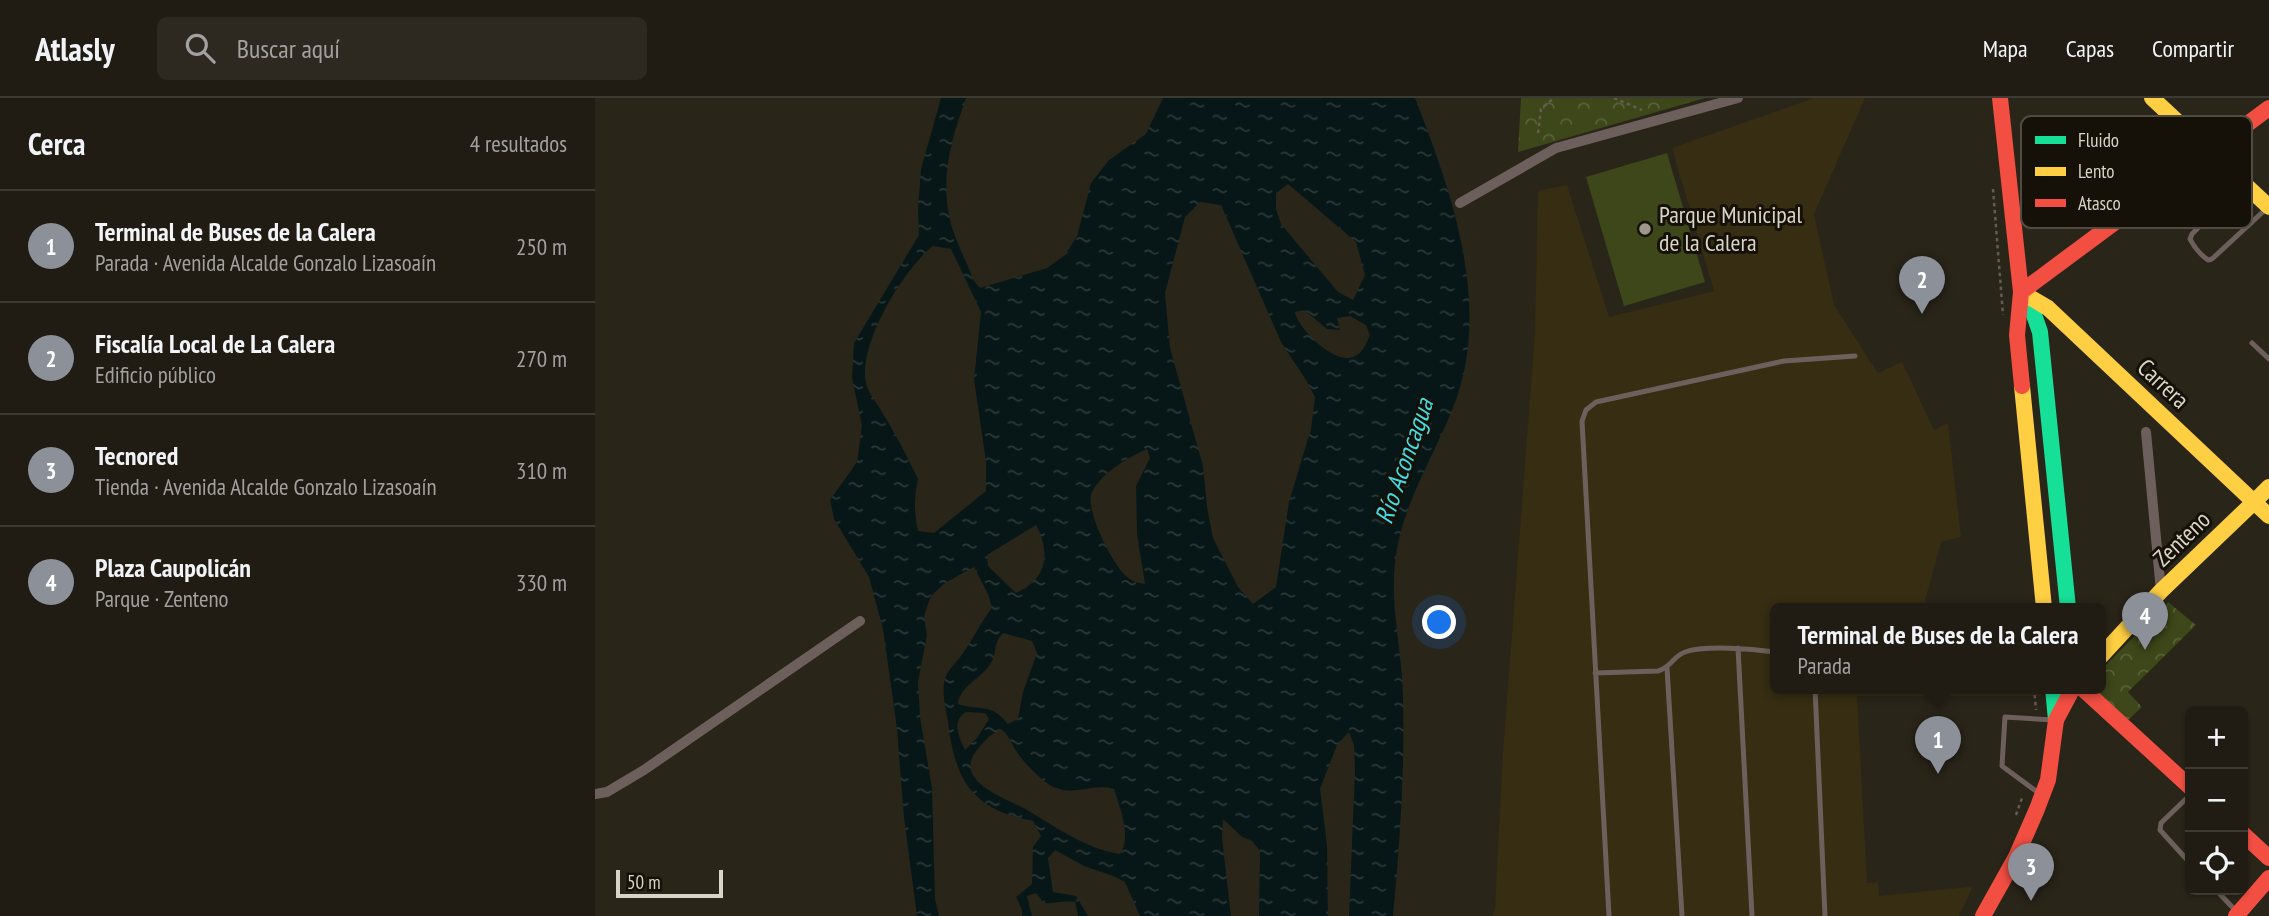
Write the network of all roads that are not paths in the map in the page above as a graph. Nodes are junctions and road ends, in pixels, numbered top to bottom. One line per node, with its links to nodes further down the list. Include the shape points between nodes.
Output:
1 (1738, 98): 8 (street, via 1556,148)
2 (2000, 98): 14 (main road)
3 (2152, 98): 5 (main road)
4 (2269, 108): 6 (main road)
5 (2171, 116)
6 (2252, 120)
7 (2252, 192): 9 (main road)
8 (1460, 203)
9 (2269, 207): 10 (lane)
10 (2252, 222)
11 (2107, 228): 14 (main road)
12 (2198, 228): 13 (lane, via 2190,239 2208,260)
13 (2246, 228)
14 (2021, 292): 20 (main road, Carrera, via 2048,307); 23 (main road, via 2017,335); 24 (main road, via 2040,332)
15 (2252, 343): 17 (lane)
16 (1855, 356): 30 (lane, via 1784,360 1596,402 1586,410 1582,421)
17 (2269, 359)
18 (2146, 432): 22 (street)
19 (2269, 487): 20 (main road, Zenteno)
20 (2254, 502): 21 (main road, Carrera); 22 (main road, Zenteno)
21 (2269, 516)
22 (2161, 591): 28 (main road, Zenteno)
23 (2044, 603)
24 (2067, 603)
25 (860, 621): 37 (street, via 644,770)
26 (1738, 648): 27 (lane); 29 (lane, via 1685,652); 48 (lane)
27 (1770, 651)
28 (2106, 651)
29 (1667, 668): 30 (lane); 47 (lane)
30 (1595, 673): 46 (lane)
31 (1815, 694): 49 (lane)
32 (2054, 694): 35 (main road)
33 (2070, 694): 35 (main road)
34 (2089, 694): 36 (main road)
35 (2056, 720): 38 (main road); 38 (lane, via 2005,717 2002,766)
36 (2185, 782)
37 (595, 794)
38 (2042, 796): 50 (main road, via 2016,857)
39 (2185, 800): 41 (lane, via 2161,823 2160,830)
40 (2248, 839): 42 (main road)
41 (2185, 858)
42 (2269, 858)
43 (2269, 878): 45 (main road)
44 (2220, 895): 45 (lane)
45 (2237, 914)
46 (1609, 916)
47 (1682, 916)
48 (1752, 916)
49 (1825, 916)
50 (1983, 916)

